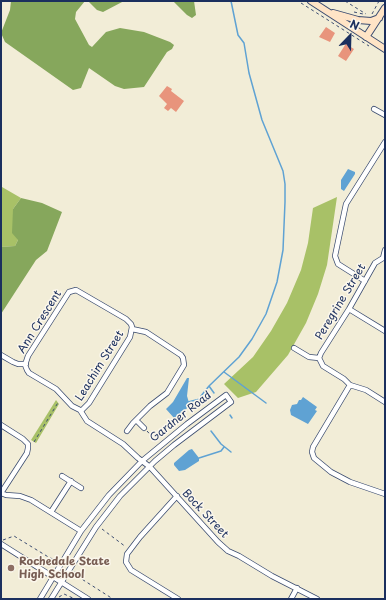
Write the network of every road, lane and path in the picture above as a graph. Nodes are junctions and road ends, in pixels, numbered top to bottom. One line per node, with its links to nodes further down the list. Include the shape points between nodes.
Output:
1 (311, 1): 6 (main road)
2 (345, 1): 3 (path, via 369,15 373,13)
3 (378, 1)
4 (301, 3): 9 (path)
5 (385, 8): 7 (main road)
6 (326, 11): 7 (main road, via 365,21); 8 (main road)
7 (379, 18): 8 (main road)
8 (366, 37): 10 (main road)
9 (371, 47)
10 (385, 49)
11 (374, 109): 12 (street)
12 (385, 115)
13 (385, 142): 16 (street, via 346,204 336,256 338,264)
14 (385, 250): 15 (street, Peregrine Street)
15 (384, 259): 16 (street, Peregrine Street, via 375,263)
16 (365, 281): 17 (street, Peregrine Street)
17 (349, 309): 19 (street); 22 (street, Peregrine Street)
18 (132, 329): 23 (street, Ann Crescent, via 132,324 126,319 83,293 72,290 28,356); 27 (street, Leachim Street, via 130,337 89,403); 28 (street, via 146,332 181,355 184,362 167,393)
19 (385, 331)
20 (294, 348): 22 (street, via 308,357)
21 (1, 355): 23 (street, via 18,364)
22 (320, 358): 24 (street, Peregrine Street, via 323,366)
23 (26, 364): 27 (street, Bock Street, via 29,372 56,389 72,406)
24 (350, 385): 26 (street, Peregrine Street, via 366,390); 40 (street, via 312,452 314,458 336,476)
25 (60, 400): 33 (path)
26 (385, 402)
27 (81, 411): 34 (street, Bock Street, via 87,420 123,444)
28 (136, 420): 30 (street); 31 (street)
29 (1, 425): 39 (street, via 28,444 27,453)
30 (144, 428): 32 (path)
31 (127, 431)
32 (155, 440)
33 (33, 446)
34 (142, 461): 35 (street, Bock Street); 35 (street, Gardner Road, via 226,395 231,402 174,445); 44 (street, Gardner Road, via 108,495)
35 (150, 467): 41 (street, Bock Street); 48 (street, Gardner Road, via 106,512)
36 (62, 476): 37 (street)
37 (71, 481): 38 (street); 42 (street)
38 (81, 488)
39 (1, 493): 42 (street, via 31,500)
40 (385, 494)
41 (177, 496): 46 (street); 49 (street, Bock Street, via 228,551)
42 (51, 512): 44 (street)
43 (102, 529): 46 (path)
44 (81, 532): 47 (street, Gardner Road)
45 (1, 544): 47 (street)
46 (129, 552): 55 (street, via 126,562 131,570)
47 (53, 577): 48 (street); 50 (street, Gardner Road)
48 (62, 583): 51 (street, Gardner Road); 54 (street)
49 (297, 588): 56 (street); 57 (street, Bock Street)
50 (40, 599)
51 (51, 599)
52 (57, 599): 53 (path, via 61,594)
53 (74, 599)
54 (88, 599)
55 (178, 599)
56 (291, 599)
57 (317, 599)

